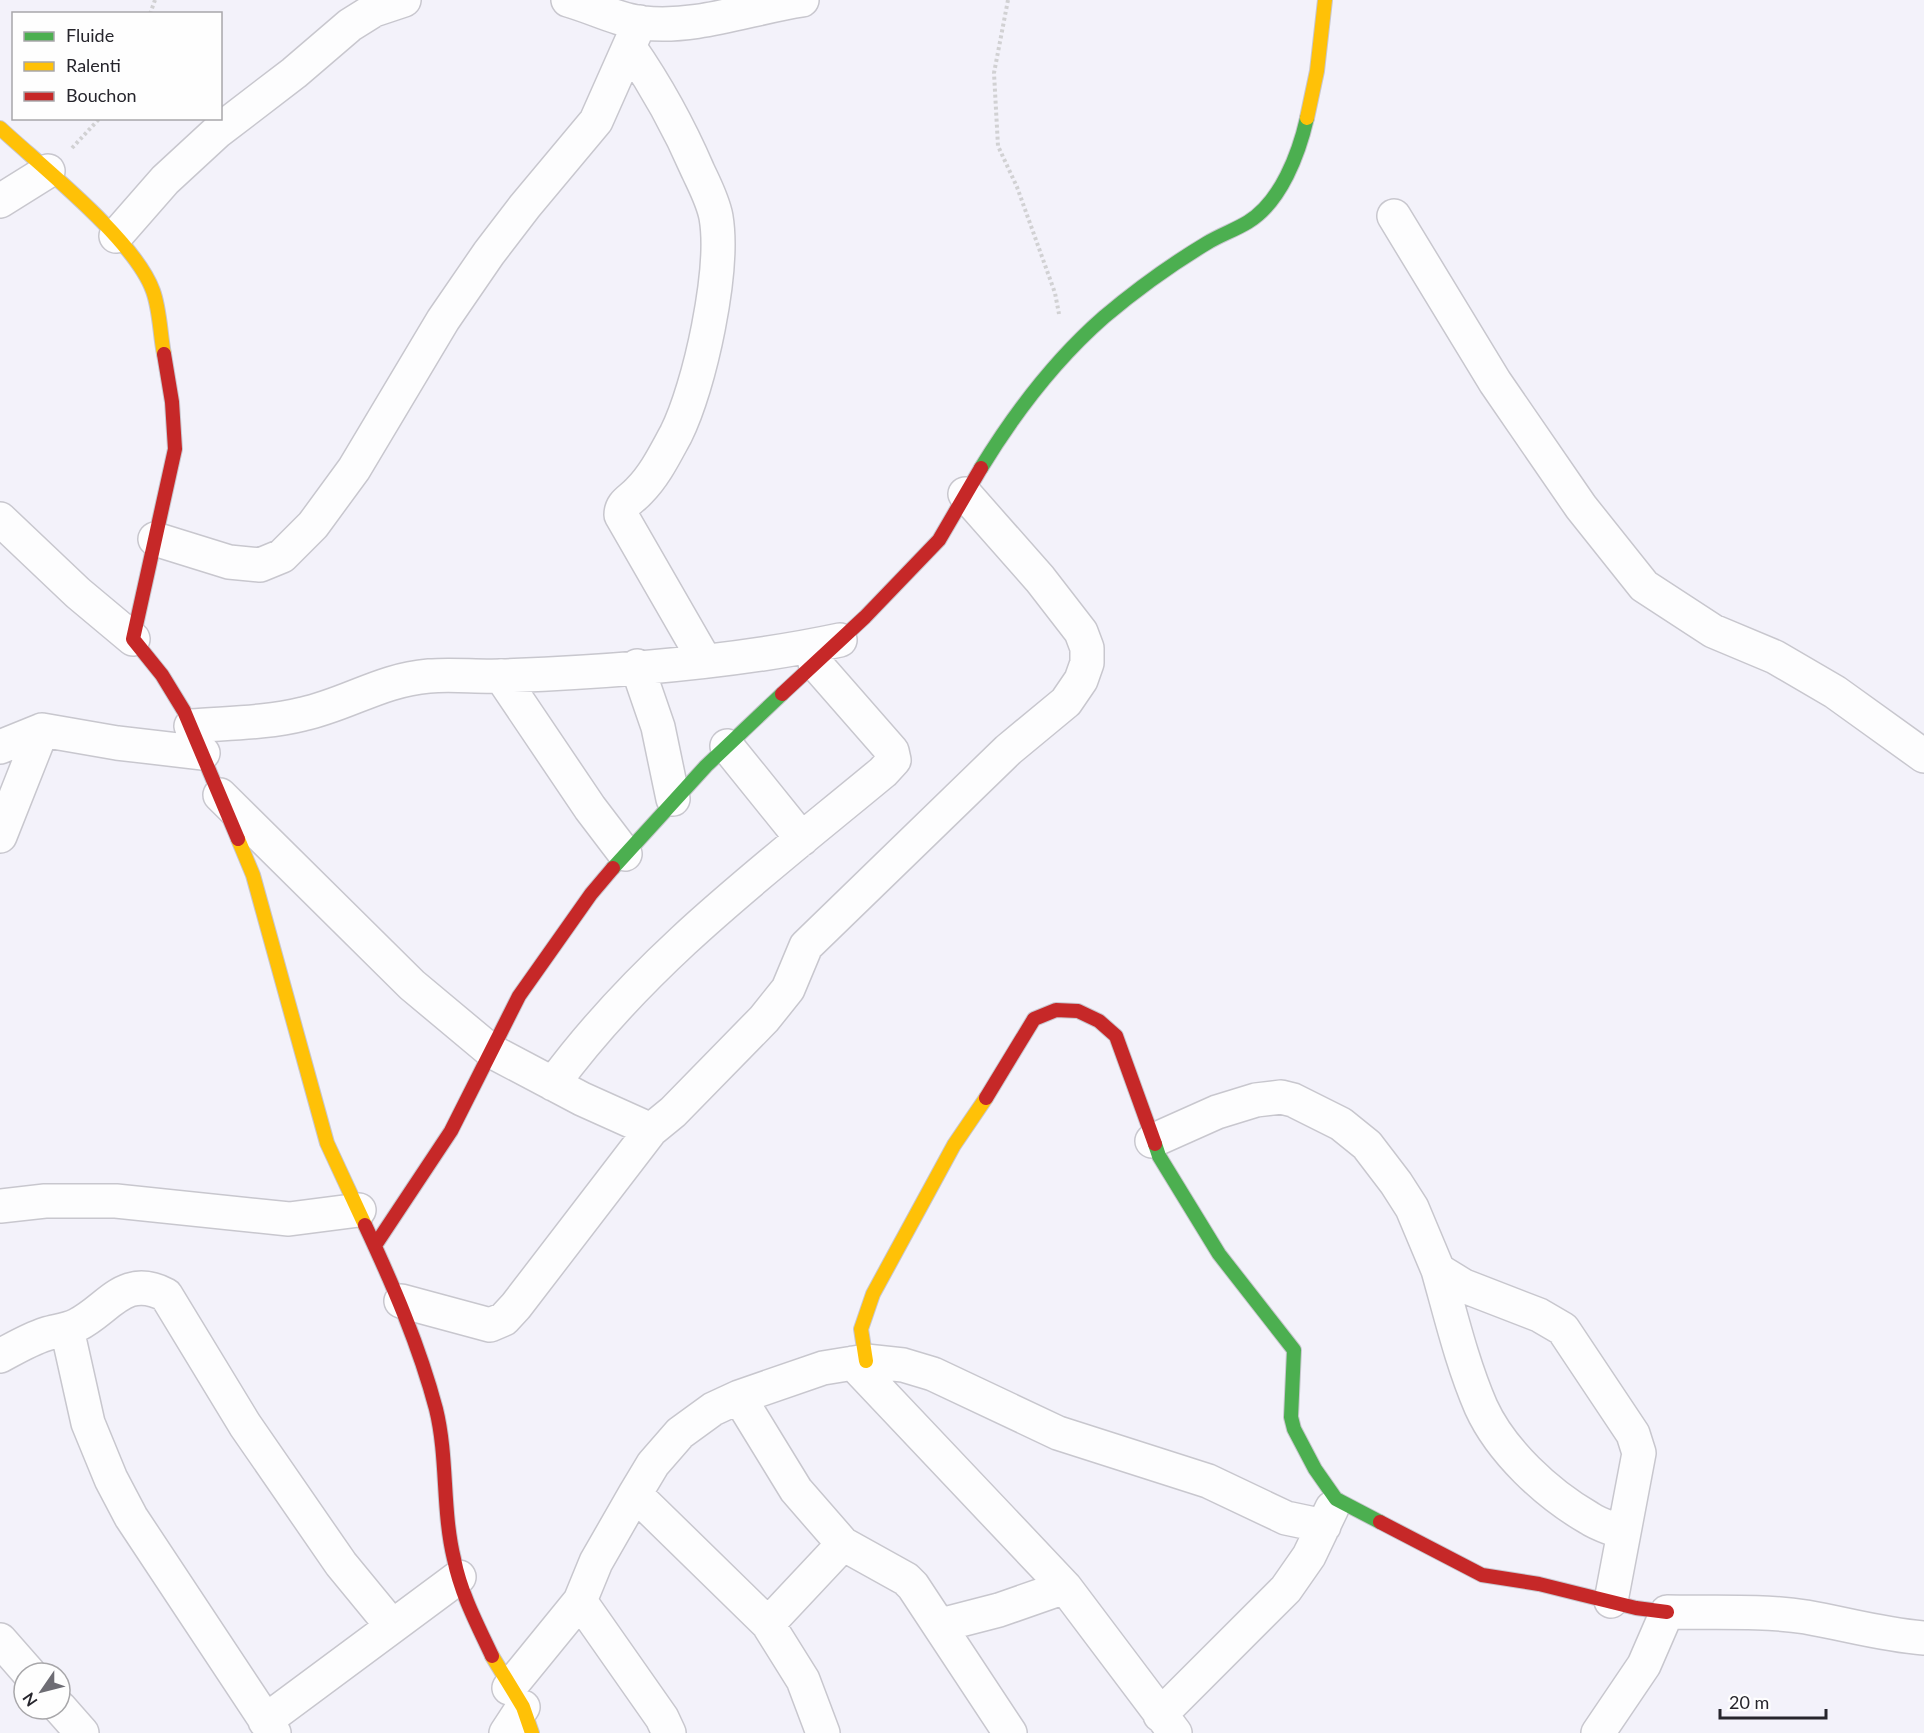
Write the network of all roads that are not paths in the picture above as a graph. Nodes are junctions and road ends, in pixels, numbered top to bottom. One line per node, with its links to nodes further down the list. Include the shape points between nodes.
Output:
1 (404, 0): 10 (street, via 374,10 350,25 217,132 165,180)
2 (568, 0): 5 (street)
3 (802, 0): 5 (street, via 697,22 664,24)
4 (1325, 0): 11 (street, via 1305,129 1300,150 1283,182 1255,217 1207,243 1137,291 1065,356 1024,403)
5 (635, 35): 13 (street, via 596,121 489,253 443,320 354,469 313,525 282,556 260,565 229,562); 16 (street, via 650,77 689,150 713,206 717,231 708,328 692,394 654,473 622,507 621,515)
6 (0, 128): 7 (street)
7 (48, 171): 8 (street); 10 (street)
8 (0, 201)
9 (1394, 216): 24 (street, via 1494,382 1581,507 1644,586 1713,631 1775,657 1835,692)
10 (116, 236): 13 (street, via 136,260 153,291 172,402 175,449)
11 (965, 494): 15 (street, via 939,540); 32 (street, via 1081,632 1087,648 1081,680 1066,702 1001,757 806,946 788,989 764,1019)
12 (0, 519): 14 (street)
13 (155, 539): 14 (street)
14 (133, 639): 21 (street, via 162,675)
15 (840, 640): 16 (street); 17 (street)
16 (705, 661): 18 (street)
17 (815, 663): 22 (street); 28 (street, via 895,757 883,772)
18 (637, 666): 19 (street); 26 (street, via 658,727)
19 (501, 676): 21 (street, via 402,680 303,715); 29 (street)
20 (42, 730): 21 (street, via 117,743); 23 (street); 27 (street)
21 (197, 739): 25 (street)
22 (727, 746): 26 (street); 28 (street)
23 (0, 747)
24 (1924, 756)
25 (220, 795): 30 (street, via 412,985); 35 (street, via 253,875 327,1143)
26 (673, 800): 29 (street)
27 (0, 836)
28 (802, 839): 31 (street, via 710,914 634,988)
29 (625, 854): 30 (street, via 553,946 519,996)
30 (491, 1051): 31 (street); 36 (street, via 451,1131)
31 (553, 1084): 32 (street)
32 (651, 1130): 38 (street, via 567,1242 498,1323 489,1325)
33 (1152, 1141): 37 (street, via 1243,1104 1281,1097 1293,1100 1341,1124 1367,1145 1412,1208); 41 (street, via 1121,1048 1110,1029 1082,1011 1045,1013 1034,1019 954,1145 873,1294 861,1329); 44 (street, via 1219,1254 1294,1350 1291,1417)
34 (0, 1206): 35 (street, via 45,1201 116,1201 289,1219)
35 (359, 1210): 36 (street)
36 (376, 1244): 38 (street)
37 (1438, 1270): 45 (street, via 1471,1380 1496,1432 1524,1466 1554,1493 1589,1519); 45 (street, via 1479,1293 1539,1316 1569,1336 1633,1434 1639,1453)
38 (401, 1301): 47 (street, via 435,1410 444,1457 453,1557)
39 (67, 1329): 40 (street, via 38,1336); 54 (street, via 126,1291 145,1288 166,1295 245,1425 340,1564); 61 (street, via 88,1423 111,1479 131,1517)
40 (0, 1356)
41 (860, 1362): 42 (street, via 823,1368); 44 (street, via 903,1365 933,1374 1058,1433 1208,1481 1286,1518); 48 (street)
42 (739, 1397): 43 (street, via 713,1409 680,1433 653,1464); 46 (street, via 796,1490)
43 (635, 1494): 49 (street, via 596,1562); 52 (street)
44 (1330, 1513): 50 (street, via 1482,1575); 60 (street, via 1309,1556 1286,1589)
45 (1623, 1533): 50 (street)
46 (843, 1544): 52 (street); 53 (street, via 906,1579)
47 (459, 1577): 54 (street); 58 (street, via 466,1603)
48 (1065, 1587): 53 (street); 60 (street)
49 (580, 1601): 58 (street); 63 (street)
50 (1611, 1601): 51 (street)
51 (1667, 1612): 55 (street, via 1805,1617 1867,1631); 66 (street, via 1644,1665)
52 (768, 1624): 64 (street, via 803,1680)
53 (941, 1625): 65 (street)
54 (392, 1626): 61 (street)
55 (1924, 1638)
56 (0, 1640): 57 (street)
57 (18, 1661)
58 (518, 1715)
59 (71, 1721): 62 (street)
60 (1168, 1724)
61 (270, 1727)
62 (82, 1733)
63 (669, 1733)
64 (823, 1733)
65 (1010, 1733)
66 (1598, 1733)

